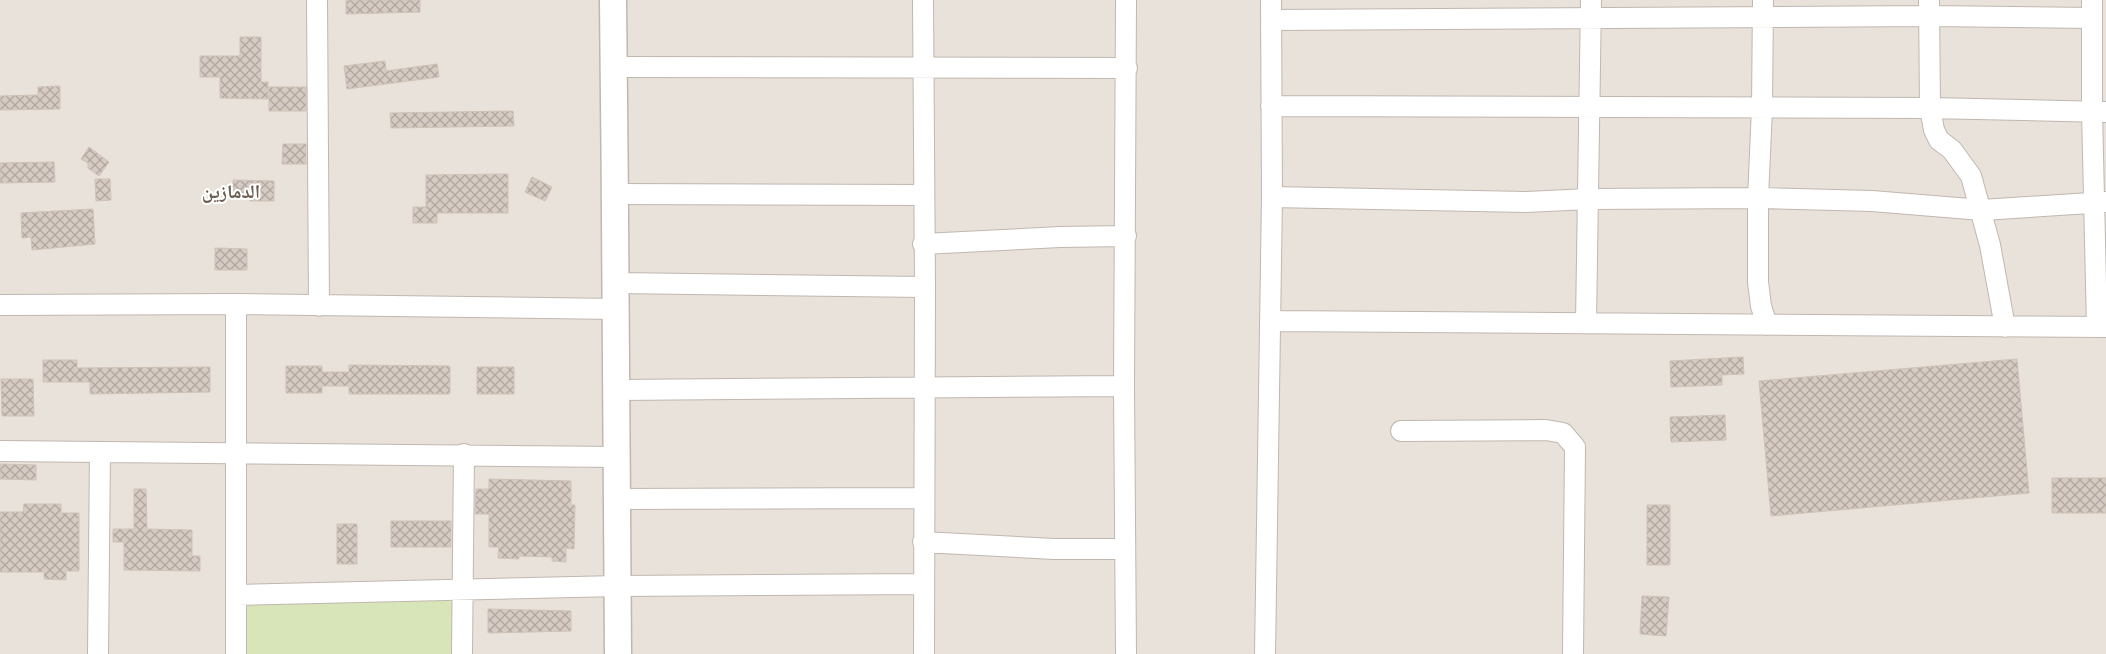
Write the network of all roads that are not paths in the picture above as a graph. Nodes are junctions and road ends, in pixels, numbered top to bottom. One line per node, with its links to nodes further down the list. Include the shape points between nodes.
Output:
1 (317, 0): 31 (street)
2 (613, 0): 10 (street)
3 (923, 0): 11 (street)
4 (1126, 0): 12 (street)
5 (1929, 8): 7 (street); 8 (street); 16 (street)
6 (1591, 9): 7 (street); 9 (street); 14 (street)
7 (1763, 9): 15 (street)
8 (2092, 9): 17 (street)
9 (1271, 10): 13 (street)
10 (614, 67): 11 (street); 18 (street)
11 (924, 68): 12 (street); 19 (street)
12 (1127, 68): 25 (street)
13 (1271, 106): 14 (street); 20 (street)
14 (1590, 107): 15 (street); 22 (street)
15 (1762, 108): 16 (street); 21 (street)
16 (1930, 108): 17 (street); 24 (street, via 1939,140 1952,150 1972,176)
17 (2099, 112): 23 (street)
18 (614, 194): 19 (street); 27 (street)
19 (924, 195): 26 (street)
20 (1272, 197): 22 (street, via 1527,202); 33 (street)
21 (1758, 198): 22 (street); 24 (street, via 1872,201); 35 (street, via 1758,282)
22 (1588, 199): 34 (street)
23 (2100, 202): 24 (street); 37 (street)
24 (1982, 210): 36 (street)
25 (1126, 236): 26 (street); 39 (street)
26 (923, 244): 28 (street)
27 (617, 283): 28 (street); 32 (street)
28 (925, 287): 38 (street)
29 (236, 304): 30 (street); 31 (street); 44 (street)
30 (0, 305)
31 (319, 306): 32 (street)
32 (617, 309): 40 (street)
33 (1270, 321): 34 (street); 61 (street)
34 (1586, 323): 35 (street)
35 (1767, 325): 36 (street)
36 (2005, 326): 37 (street)
37 (2102, 327)
38 (924, 386): 39 (street); 40 (street); 47 (street)
39 (1124, 386): 50 (street)
40 (618, 390): 46 (street)
41 (1401, 431): 62 (street, via 1546,430 1563,433 1575,447)
42 (0, 450): 43 (street)
43 (100, 452): 44 (street); 55 (street)
44 (237, 452): 45 (street); 54 (street)
45 (464, 454): 46 (street); 53 (street)
46 (619, 457): 48 (street)
47 (924, 498): 48 (street); 49 (street)
48 (618, 499): 52 (street)
49 (923, 542): 50 (street); 51 (street)
50 (1125, 550): 60 (street)
51 (924, 584): 52 (street); 59 (street)
52 (618, 586): 53 (street); 58 (street)
53 (463, 590): 54 (street); 57 (street)
54 (236, 595): 56 (street)
55 (98, 654)
56 (236, 654)
57 (462, 654)
58 (618, 654)
59 (924, 654)
60 (1126, 654)
61 (1265, 654)
62 (1574, 654)

